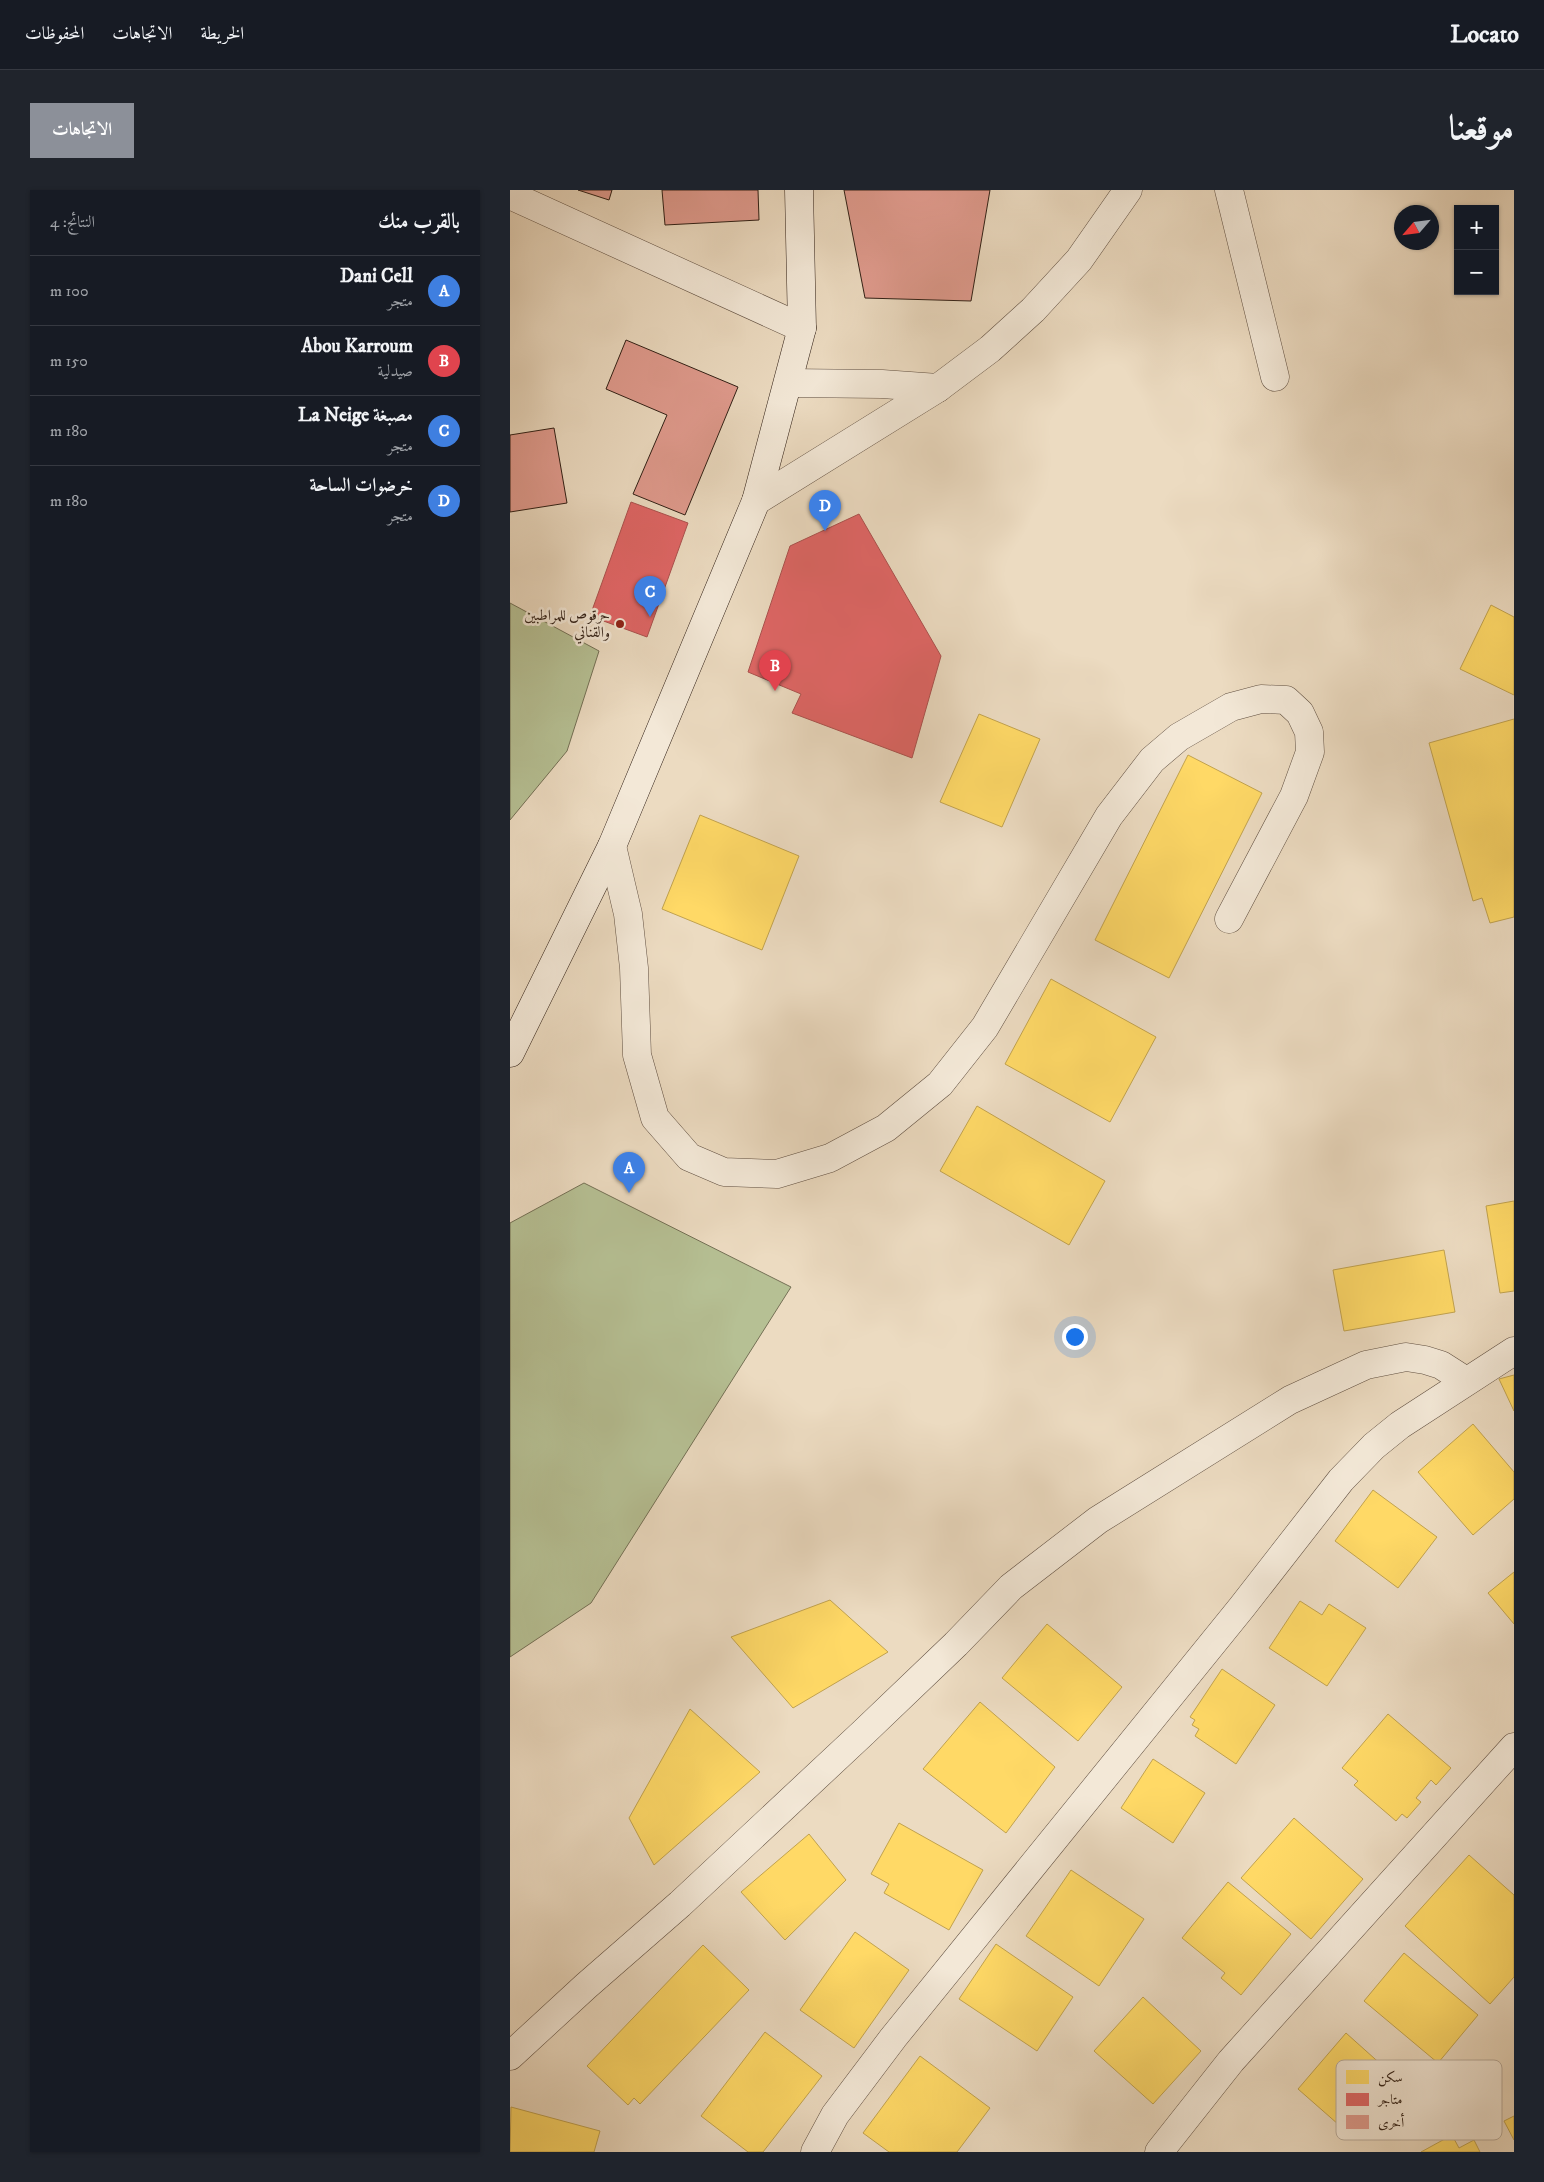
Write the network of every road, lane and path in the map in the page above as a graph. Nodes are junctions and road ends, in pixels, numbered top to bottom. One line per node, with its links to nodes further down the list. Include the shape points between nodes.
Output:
1 (799, 190): 5 (street)
2 (1128, 190): 8 (street, via 1080,260 1033,310 990,349)
3 (1229, 190): 6 (street)
4 (510, 195): 5 (street)
5 (802, 328): 7 (street)
6 (1275, 377)
7 (788, 383): 8 (street); 9 (street)
8 (938, 388): 9 (street)
9 (756, 501): 10 (street)
10 (612, 846): 11 (street, via 628,914 634,968 637,1055 654,1118 689,1157 724,1172 777,1174 830,1158 886,1128 940,1084 985,1027 1109,816 1152,760 1179,737 1231,707 1261,699 1286,700 1300,714 1309,732 1310,752 1294,796); 12 (street)
11 (1229, 919)
12 (510, 1053)
13 (1514, 1351): 14 (street)
14 (1466, 1381): 16 (street, via 1441,1365 1425,1360 1406,1357 1366,1365 1290,1400 1098,1520 1011,1587 864,1732 680,1904); 17 (street, via 1400,1425 1341,1480 893,2038 835,2115)
15 (1514, 1747): 18 (street, via 1231,2061)
16 (510, 2056)
17 (815, 2152)
18 (1159, 2152)

